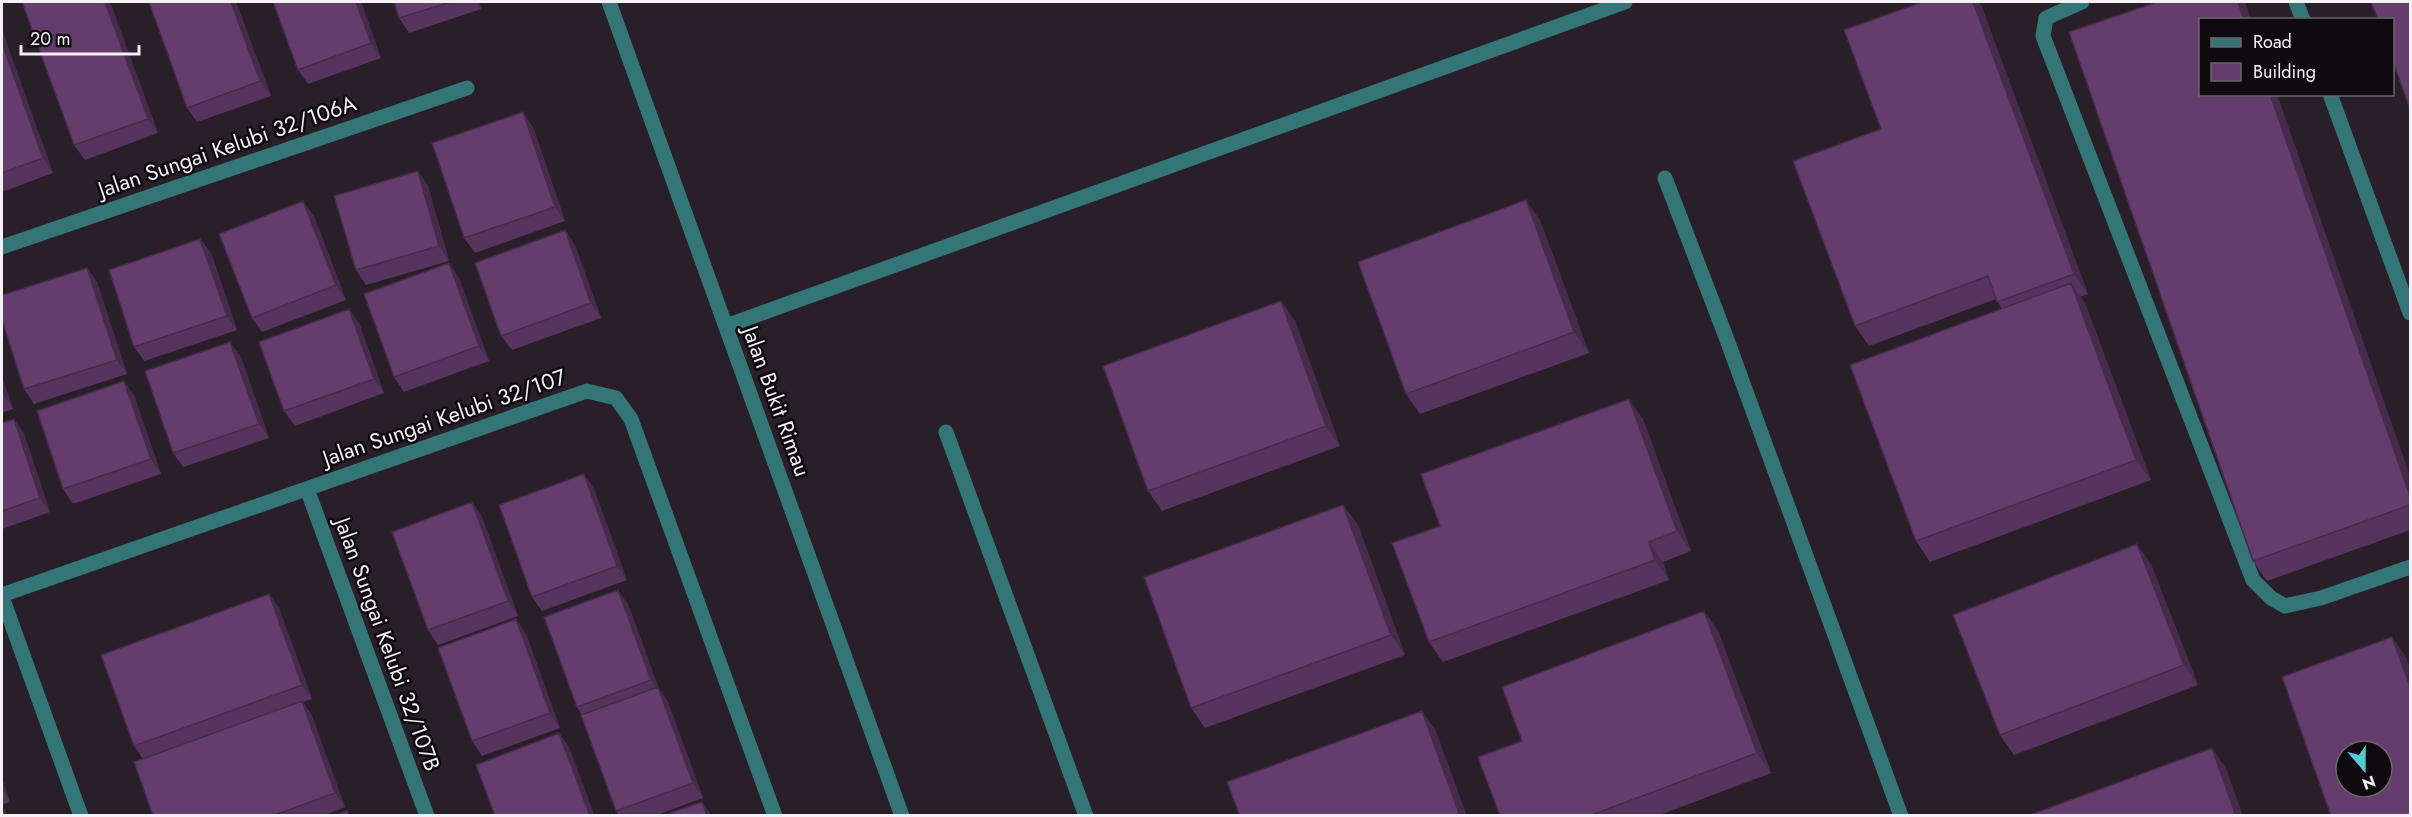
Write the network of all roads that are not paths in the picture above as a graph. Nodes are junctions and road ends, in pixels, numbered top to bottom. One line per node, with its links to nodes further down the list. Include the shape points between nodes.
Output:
1 (609, 2): 11 (street, Jalan Bukit Rimau)
2 (1625, 2): 11 (street)
3 (2082, 2): 14 (street, via 2046,18 2043,36 2253,580 2285,606 2321,598)
4 (2296, 2): 5 (street)
5 (2302, 18)
6 (467, 88): 9 (street, Jalan Sungai Kelubi 32/106A)
7 (2331, 96): 10 (street)
8 (1665, 178): 21 (street)
9 (2, 247)
10 (2410, 313)
11 (726, 326): 19 (street, Jalan Bukit Rimau)
12 (946, 432): 20 (street)
13 (307, 489): 15 (street, Jalan Sungai Kelubi 32/107); 17 (street, Jalan Sungai Kelubi 32/107B); 18 (street, Jalan Sungai Kelubi 32/107, via 587,391 616,398 631,419)
14 (2410, 567)
15 (2, 596): 16 (street)
16 (81, 816)
17 (427, 816)
18 (775, 816)
19 (902, 816)
20 (1086, 816)
21 (1901, 816)

